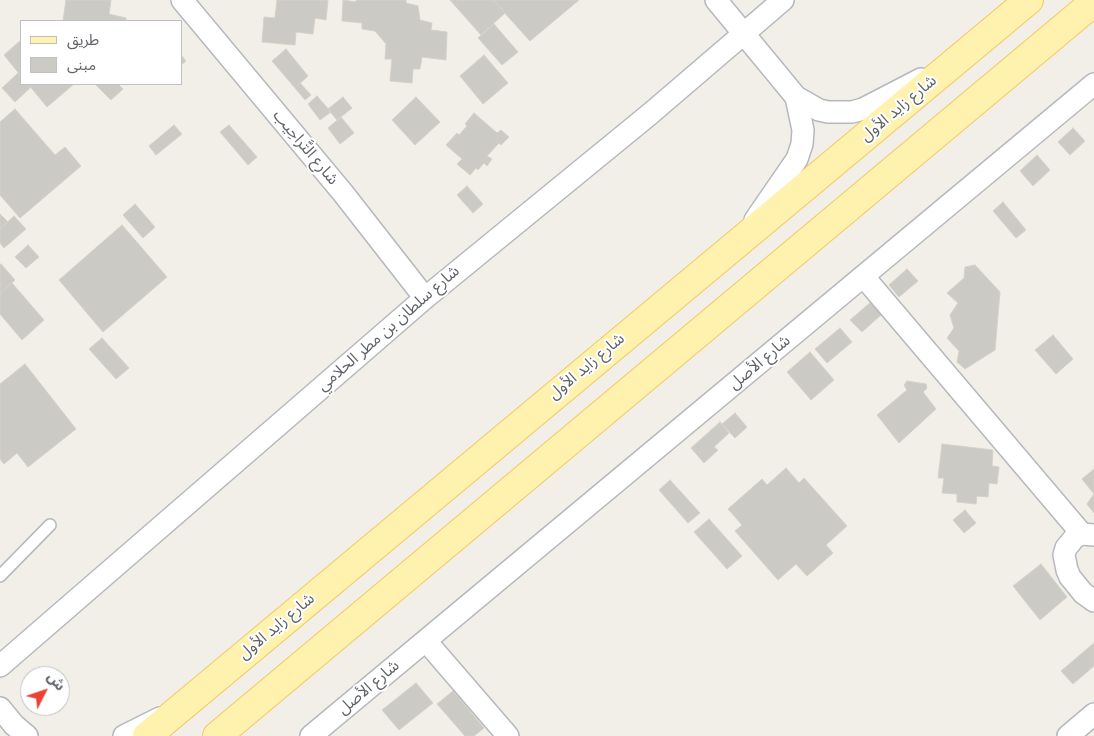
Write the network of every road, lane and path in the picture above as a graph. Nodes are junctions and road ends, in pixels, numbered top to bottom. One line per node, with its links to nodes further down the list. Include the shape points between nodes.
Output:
1 (182, 0): 12 (street, شارع التَّراحِيب, via 343,193)
2 (716, 0): 6 (street)
3 (783, 0): 6 (street, شارع سلطان بن مطر الحلامي)
4 (1029, 0): 7 (main road, شارع زايد الأول)
5 (1094, 2): 25 (main road)
6 (744, 33): 9 (street); 12 (street, شارع سلطان بن مطر الحلامي)
7 (958, 60): 9 (street, via 875,104 852,112 819,110); 10 (main road, شارع زايد الأول)
8 (1094, 84): 11 (street, شارع الأصل)
9 (796, 97): 10 (street, via 803,130 797,159)
10 (741, 239): 20 (main road, شارع زايد الأول)
11 (864, 277): 14 (street); 17 (street, شارع الأصل)
12 (424, 298): 18 (street, شارع سلطان بن مطر الحلامي)
13 (50, 525): 15 (lane)
14 (1088, 535): 16 (street, via 1075,537 1066,548 1065,562 1070,577)
15 (0, 576)
16 (1094, 601)
17 (426, 641): 26 (street, شارع الأصل); 27 (street)
18 (0, 666)
19 (0, 708): 22 (street)
20 (180, 708): 23 (street); 24 (main road, شارع زايد الأول)
21 (1094, 714): 28 (street)
22 (20, 732)
23 (124, 736)
24 (147, 736)
25 (217, 736)
26 (311, 736)
27 (508, 736)
28 (1068, 736)

